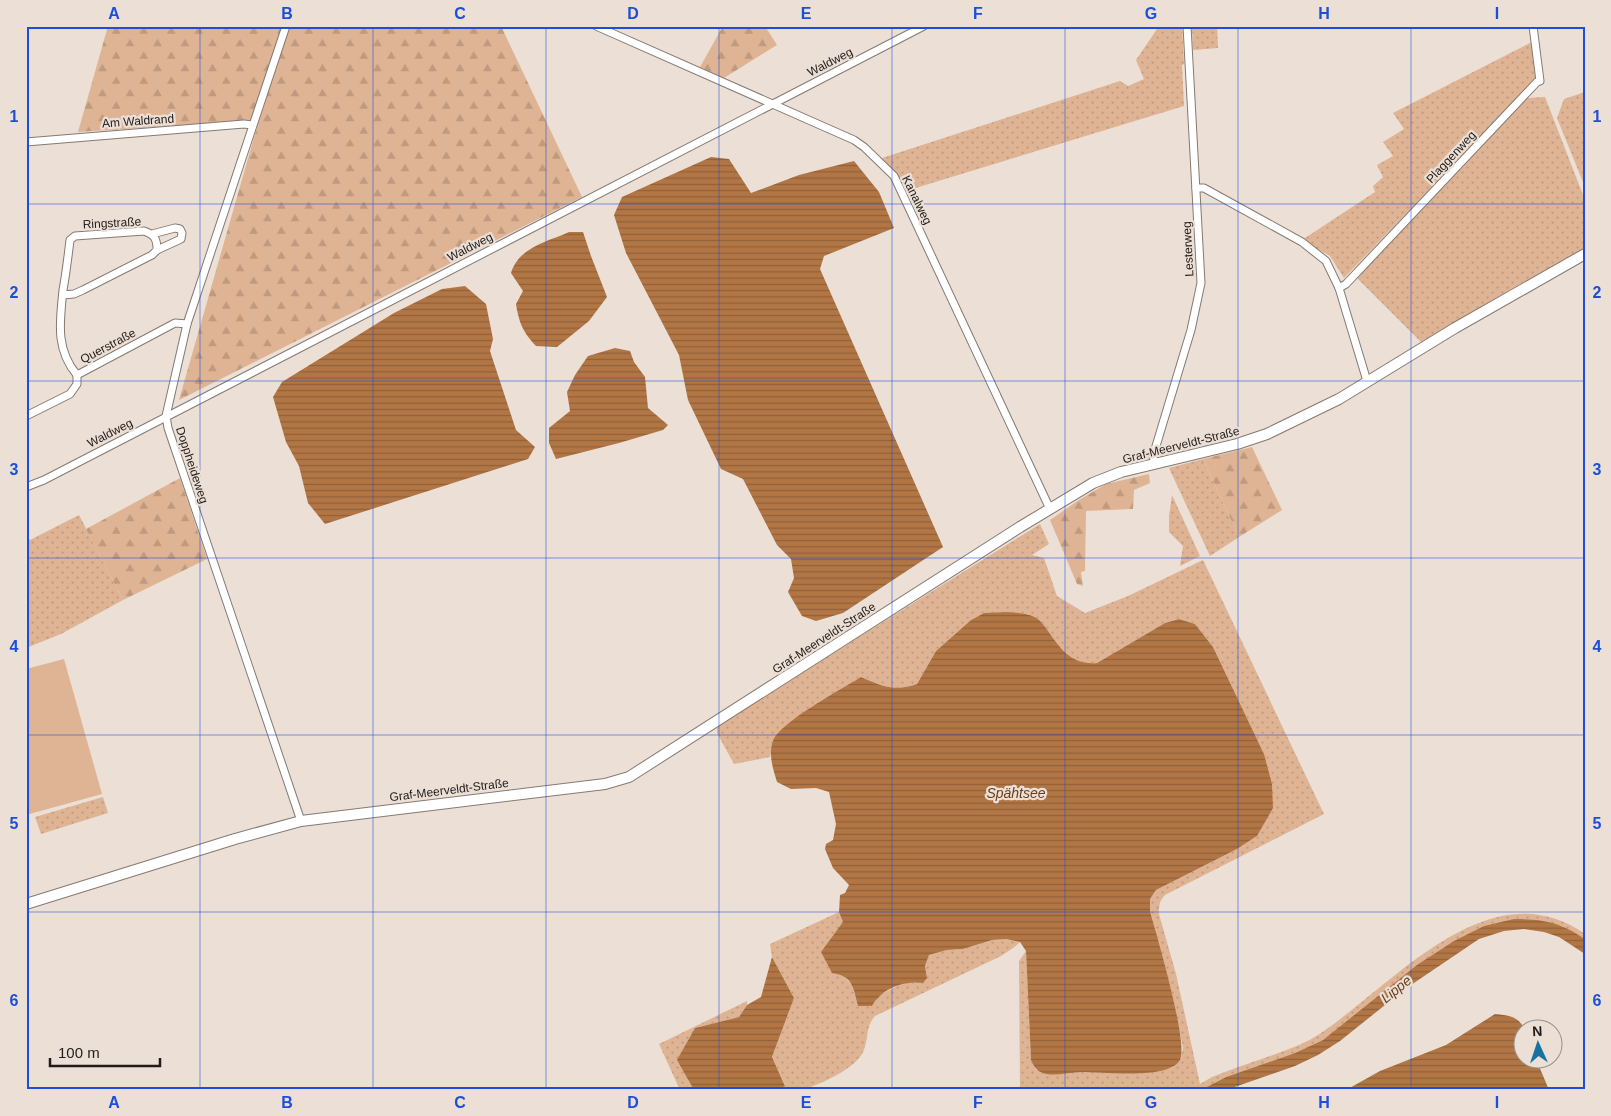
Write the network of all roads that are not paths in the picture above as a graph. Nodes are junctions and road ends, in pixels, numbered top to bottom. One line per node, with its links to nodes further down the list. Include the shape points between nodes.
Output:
1 (286, 26): 7 (street, Doppheideweg)
2 (596, 26): 6 (street, Kanalweg)
3 (924, 26): 6 (street, Waldweg)
4 (1187, 26): 9 (street, Lesterweg)
5 (1533, 26): 13 (street, Plaggenweg, via 1540,81)
6 (772, 104): 19 (street, Waldweg); 22 (street, Kanalweg, via 854,140 894,176)
7 (252, 125): 8 (street, Am Waldrand); 15 (street, Doppheideweg)
8 (26, 142)
9 (1196, 188): 13 (street, via 1204,188 1308,246 1326,261); 20 (street, Lesterweg, via 1201,284 1191,330 1153,456)
10 (152, 234): 11 (street, Ringstraße, via 157,241); 11 (street, Ringstraße, via 175,228 182,233 181,239); 14 (street, Ringstraße, via 144,231 75,236 70,240)
11 (157, 250): 14 (street, Ringstraße, via 83,290)
12 (1585, 254): 17 (main road, Graf-Meerveldt-Straße)
13 (1340, 288): 17 (street)
14 (63, 295): 16 (street, Ringstraße, via 60,335 71,368)
15 (187, 324): 16 (street, Querstraße, via 175,323); 19 (street, Doppheideweg)
16 (77, 375): 18 (street, Querstraße, via 77,384 70,394)
17 (1368, 381): 20 (main road, Graf-Meerveldt-Straße, via 1323,408 1267,434)
18 (26, 416)
19 (166, 416): 21 (street, Waldweg, via 44,480); 23 (street, Doppheideweg)
20 (1155, 464): 22 (main road, Graf-Meerveldt-Straße, via 1103,478)
21 (27, 485)
22 (1050, 509): 23 (main road, Graf-Meerveldt-Straße, via 629,777 605,784)
23 (301, 821): 24 (main road, Graf-Meerveldt-Straße)
24 (26, 904)

